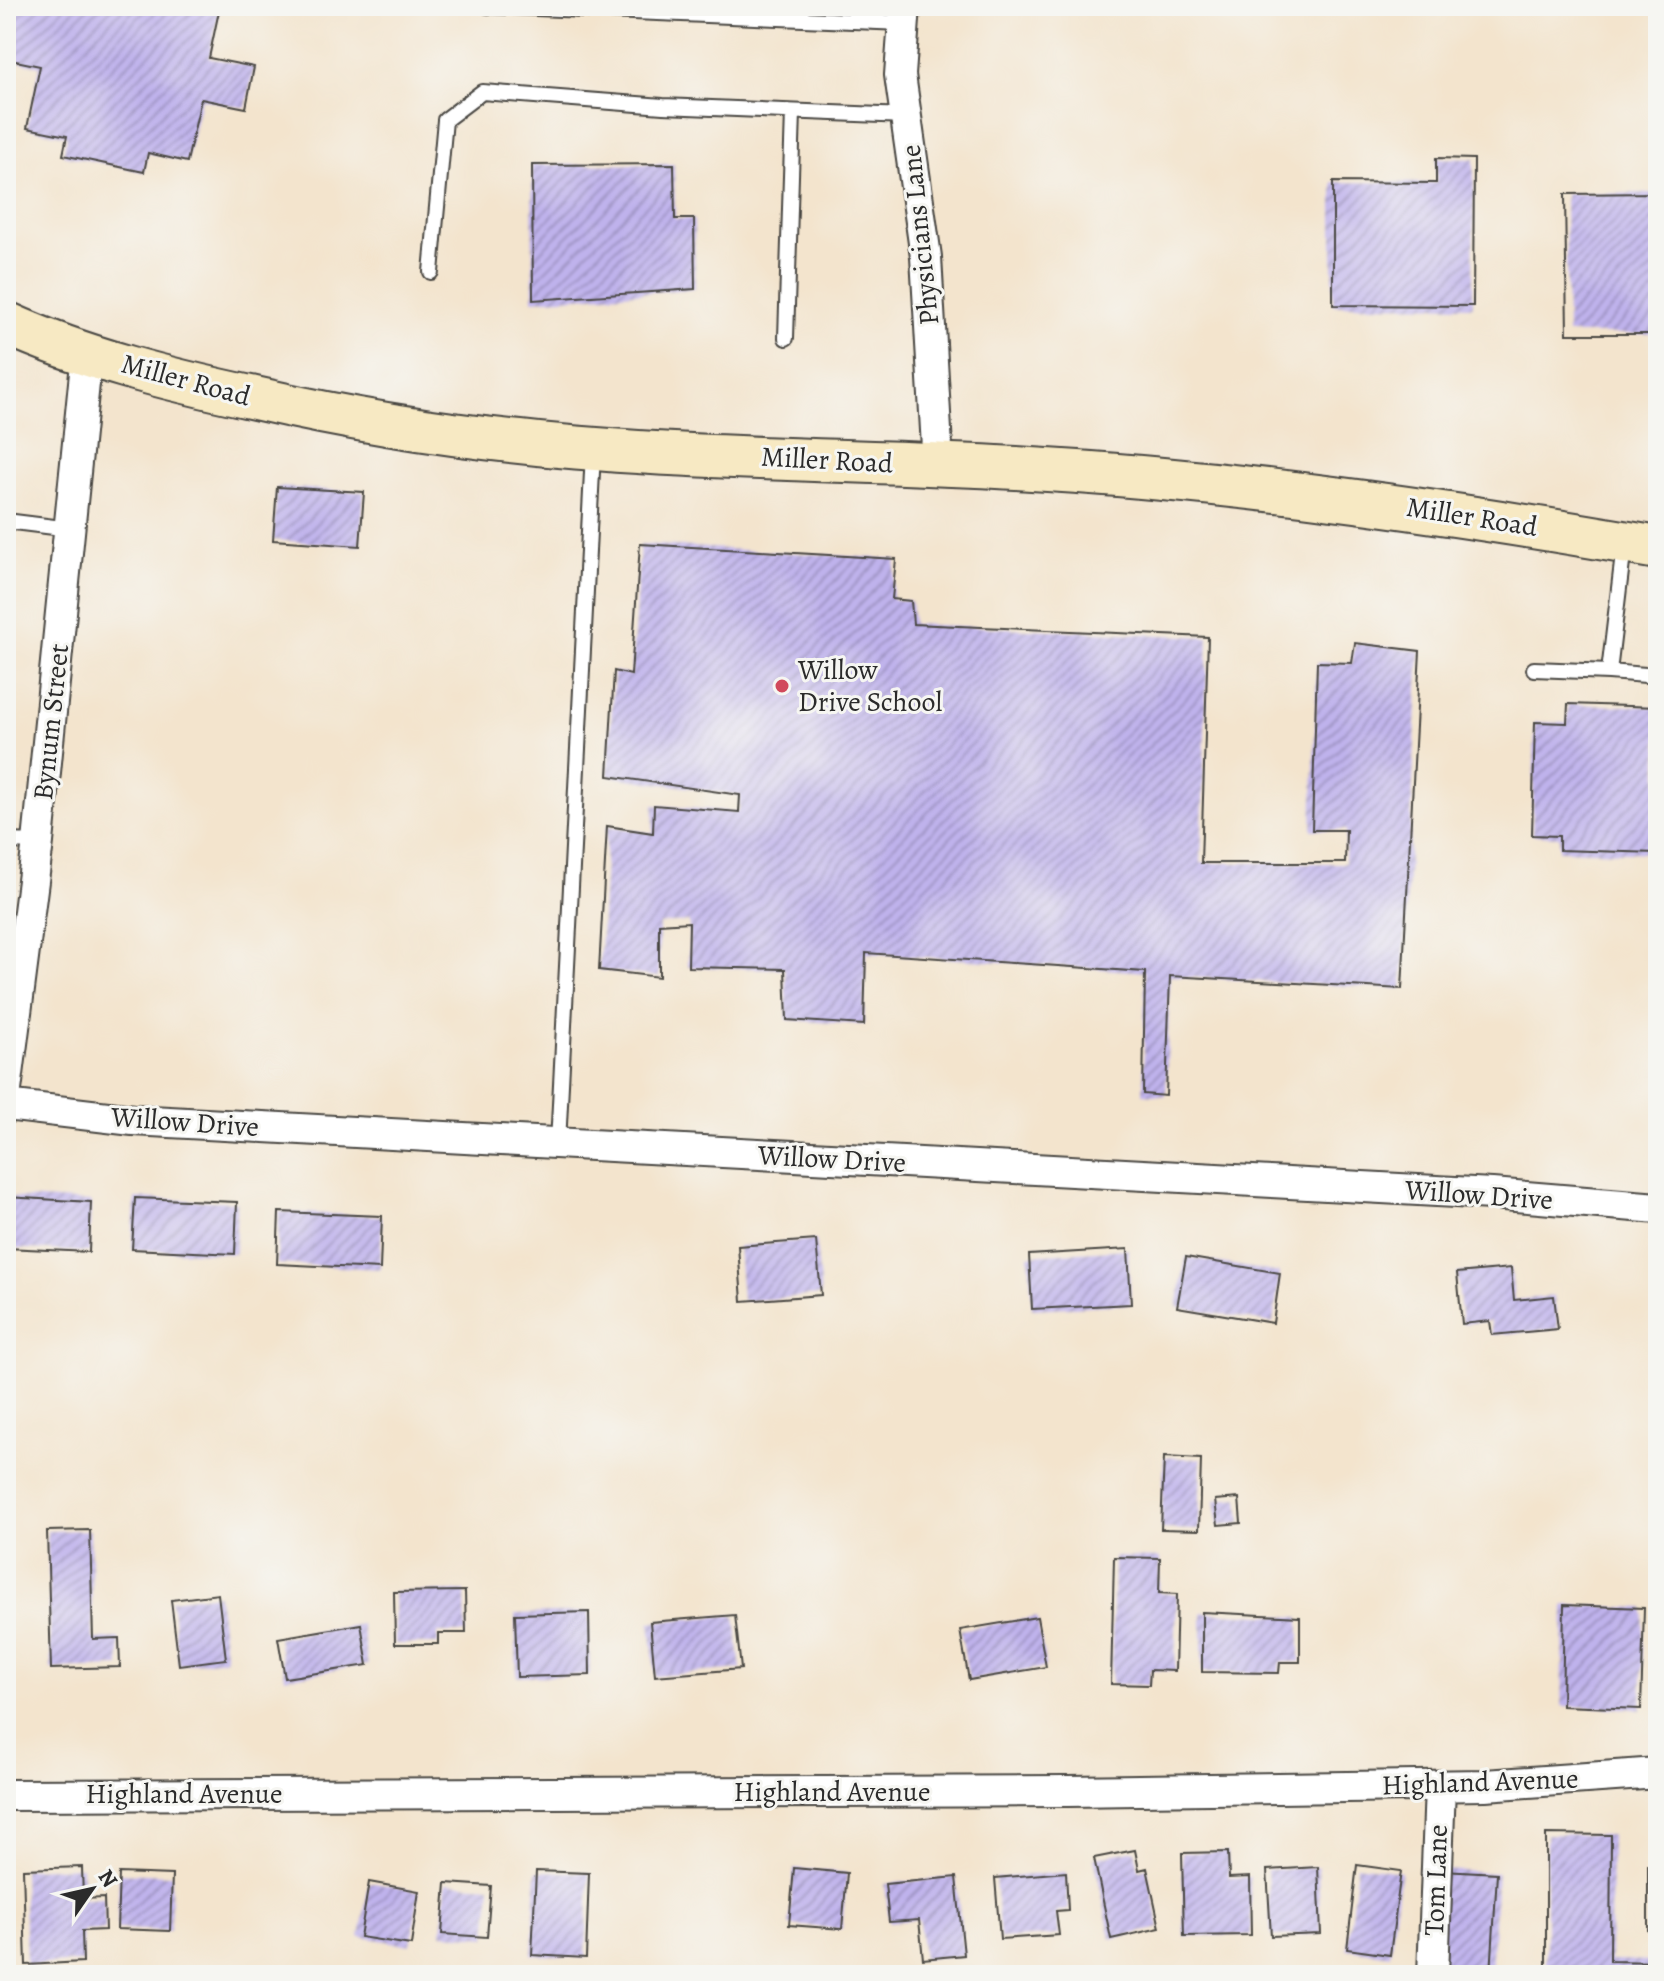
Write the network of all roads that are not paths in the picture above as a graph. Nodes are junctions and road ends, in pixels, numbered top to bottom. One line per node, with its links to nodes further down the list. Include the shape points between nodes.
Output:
1 (487, 6): 2 (lane)
2 (780, 12): 3 (lane)
3 (904, 14): 5 (street, Physicians Lane, via 900,75)
4 (793, 112): 5 (lane); 6 (lane, via 482,92 445,120); 8 (lane)
5 (906, 116): 11 (street, Physicians Lane, via 926,257)
6 (431, 272)
7 (6, 323): 9 (main road, Miller Road)
8 (786, 338)
9 (87, 353): 10 (main road, Miller Road, via 172,380 344,418); 13 (street, Bynum Street)
10 (593, 448): 11 (main road, Miller Road); 22 (lane)
11 (938, 465): 14 (main road, Miller Road, via 1322,494)
12 (6, 521): 13 (lane)
13 (70, 529): 19 (street, Bynum Street)
14 (1641, 545): 16 (lane)
15 (1534, 669): 16 (lane)
16 (1609, 672): 17 (lane)
17 (1658, 676)
18 (6, 841): 19 (lane)
19 (38, 842): 20 (street, Bynum Street)
20 (6, 1090)
21 (6, 1105): 22 (street, Willow Drive, via 133,1120)
22 (558, 1144): 23 (street, Willow Drive, via 1492,1194)
23 (1658, 1208)
24 (1658, 1773): 25 (street, Highland Avenue)
25 (1440, 1786): 26 (street, Highland Avenue); 27 (street, Tom Lane)
26 (6, 1795)
27 (1433, 1975)

